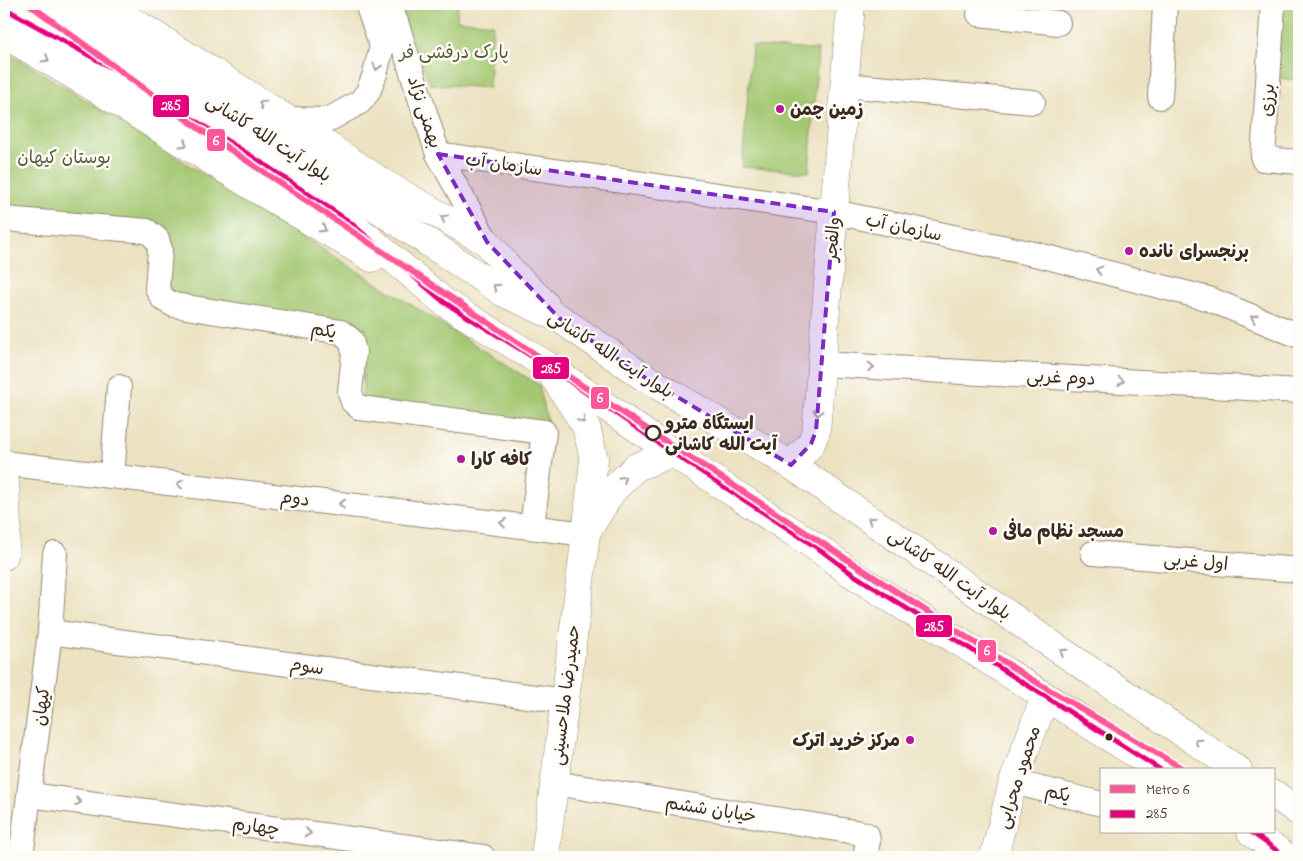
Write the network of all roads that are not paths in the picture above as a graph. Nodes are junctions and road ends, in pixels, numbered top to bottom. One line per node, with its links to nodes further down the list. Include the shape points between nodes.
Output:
1 (48, 4): 23 (main road, بلوار آیت الله کاشانی, one-way to 1, via 504,293 254,126)
2 (101, 4): 16 (main road, one-way to 2)
3 (367, 4): 16 (street, one-way to 16, via 382,46 368,92 360,102 328,120)
4 (388, 4): 17 (street, بهمنی نژاد)
5 (850, 4): 13 (main road, والفجر)
6 (1165, 4): 14 (street)
7 (1273, 4): 18 (street, برزی, via 1263,160)
8 (4, 8): 22 (main road, بلوار آیت الله کاشانی, via 112,68 262,163 347,220)
9 (1013, 11): 10 (street); 11 (street)
10 (979, 14)
11 (1058, 23)
12 (4, 34): 22 (main road, one-way to 22)
13 (844, 85): 15 (street); 19 (main road, والفجر)
14 (1160, 97)
15 (1033, 102)
16 (287, 119): 21 (main road, one-way to 16, via 383,184)
17 (438, 154): 19 (street, سازمان آب); 21 (street, بهمنی نژاد)
18 (1299, 162)
19 (834, 212): 24 (street, سازمان آب, one-way to 19, via 1209,299 1039,255); 25 (main road, والفجر)
20 (4, 219): 34 (street, یکم, via 147,231 157,239 160,250 157,288 163,299 174,305 341,332 351,340 354,352 350,392 353,402 360,408 544,432)
21 (488, 242): 23 (main road, via 511,271)
22 (444, 302): 26 (main road, بلوار آیت الله کاشانی)
23 (559, 318): 31 (main road, بلوار آیت الله کاشانی, via 644,377)
24 (1299, 336)
25 (822, 364): 28 (street, دوم غربی, one-way to 28); 31 (main road, والفجر, one-way to 31, via 816,431 811,444)
26 (546, 365): 29 (main road, بلوار آیت الله کاشانی); 35 (main road, حمیدرضا ملاحسینی, one-way to 35, via 586,426 594,459)
27 (119, 387): 32 (street)
28 (1299, 391)
29 (673, 453): 35 (main road, one-way to 29, via 612,490 636,467); 41 (main road, بلوار آیت الله کاشانی)
30 (4, 463): 32 (street, دوم); 33 (main road)
31 (791, 465): 43 (main road, بلوار آیت الله کاشانی, one-way to 31)
32 (112, 476): 34 (street, دوم, one-way to 32)
33 (5, 525): 38 (main road)
34 (532, 527): 35 (street, دوم)
35 (586, 534): 42 (main road, حمیدرضا ملاحسینی)
36 (1093, 552): 39 (street, اول غربی)
37 (55, 554): 40 (street, کیهان)
38 (4, 556)
39 (1299, 570)
40 (50, 632): 42 (street, سوم); 48 (street, کیهان)
41 (1045, 697): 44 (main road, بلوار آیت الله کاشانی); 45 (main road, محمود محرابی)
42 (565, 701): 46 (main road, حمیدرضا ملاحسینی)
43 (1234, 766)
44 (1157, 768)
45 (1014, 782): 51 (street, یکم); 58 (main road, محمود محرابی)
46 (554, 783): 54 (street, خیابان ششم, via 861,833); 57 (main road, حمیدرضا ملاحسینی)
47 (1276, 790): 50 (main road)
48 (30, 795): 55 (street, کیهان); 56 (street, چهارم, one-way to 56)
49 (1276, 795): 52 (main road)
50 (1299, 800)
51 (1100, 804)
52 (1299, 812)
53 (1254, 834): 59 (main road)
54 (866, 846)
55 (21, 857)
56 (483, 857)
57 (545, 857)
58 (994, 857)
59 (1286, 857)

